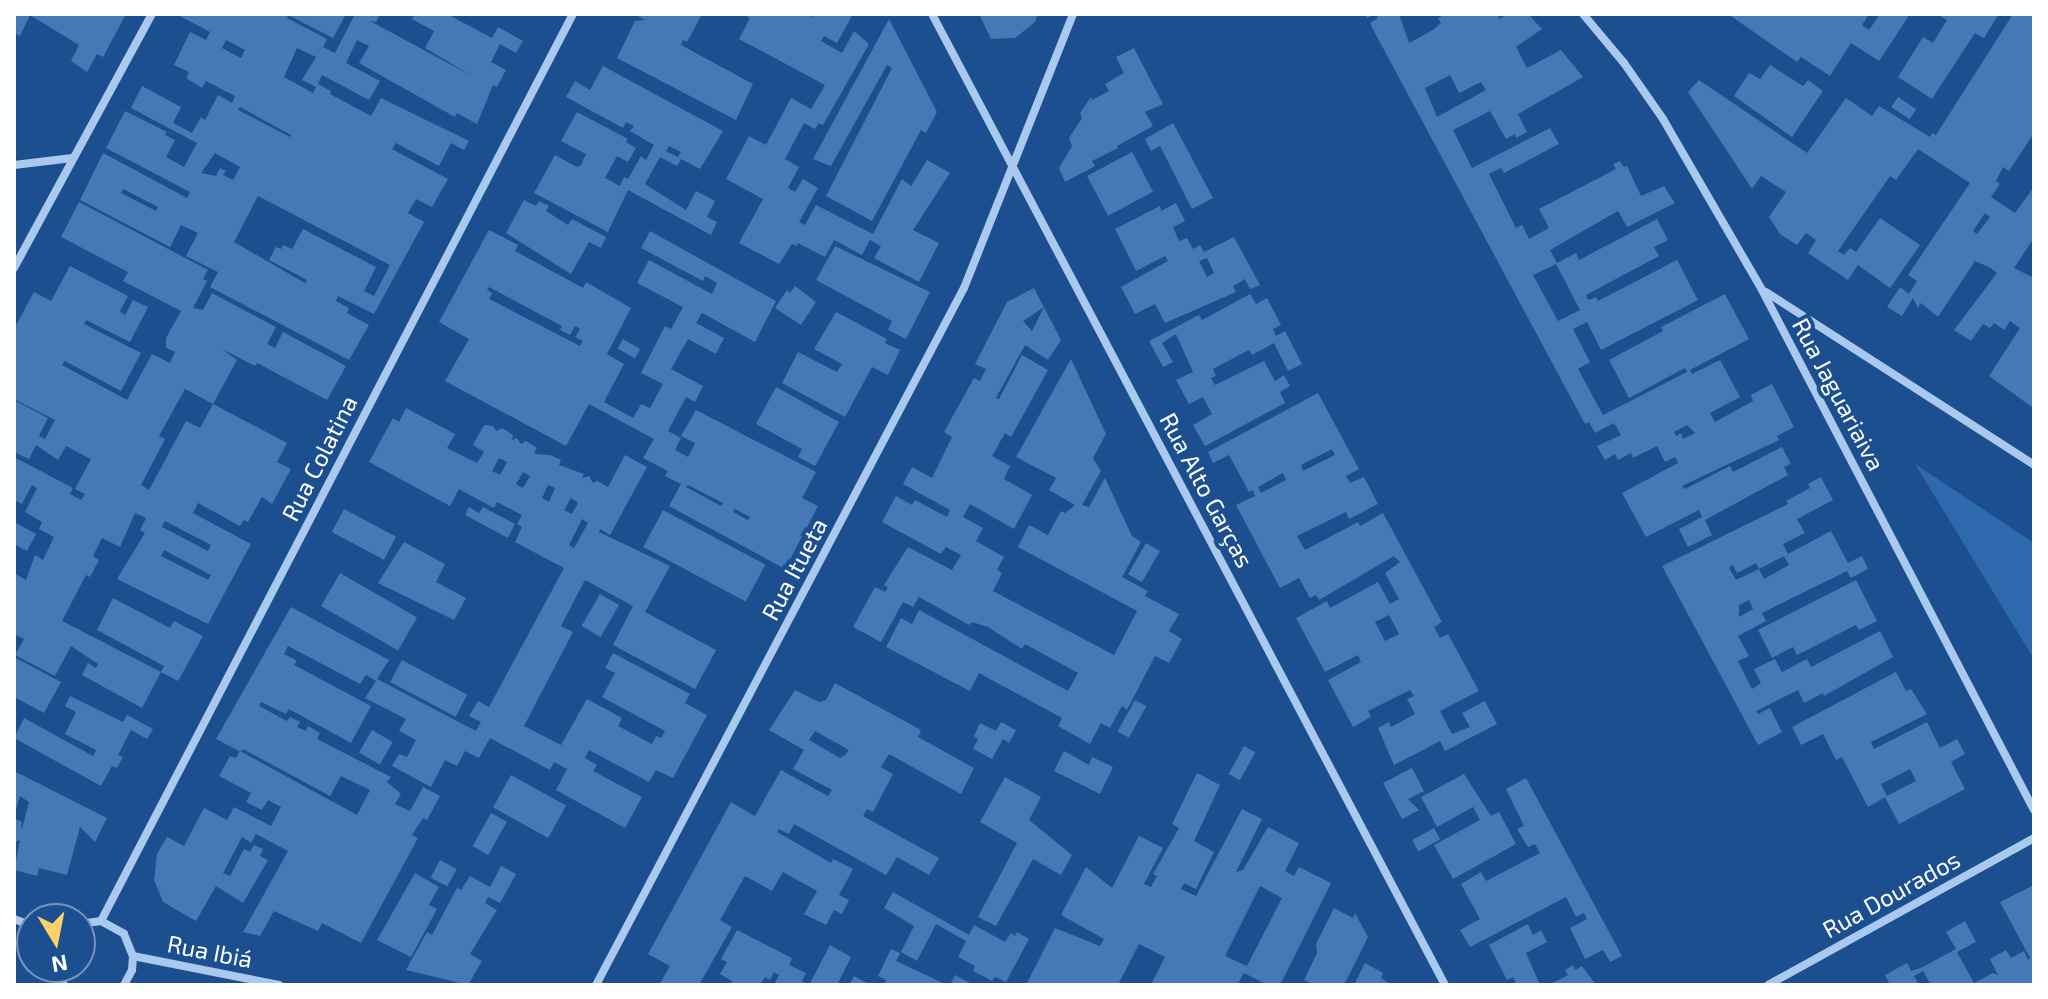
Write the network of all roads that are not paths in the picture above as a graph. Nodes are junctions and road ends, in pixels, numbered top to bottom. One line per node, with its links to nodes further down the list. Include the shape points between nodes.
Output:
1 (152, 14): 6 (street)
2 (573, 14): 14 (street, Rua Colatina)
3 (932, 14): 8 (street, Rua Alto Garças)
4 (1073, 14): 8 (street, Rua Itueta)
5 (1583, 14): 10 (street, Rua Jaguariaiva, via 1663,119)
6 (73, 158): 7 (street); 9 (street)
7 (14, 165)
8 (1014, 165): 19 (street, Rua Itueta, via 964,288); 20 (street, Rua Alto Garças)
9 (14, 268)
10 (1762, 290): 11 (street); 12 (street, Rua Jaguariaiva)
11 (2034, 465)
12 (2034, 810)
13 (2034, 838): 21 (street, Rua Dourados)
14 (101, 921): 15 (street); 16 (street, via 124,934)
15 (96, 922)
16 (133, 956): 17 (street); 18 (street, Rua Ibiá)
17 (124, 985)
18 (279, 985)
19 (596, 985)
20 (1445, 985)
21 (1768, 985)

